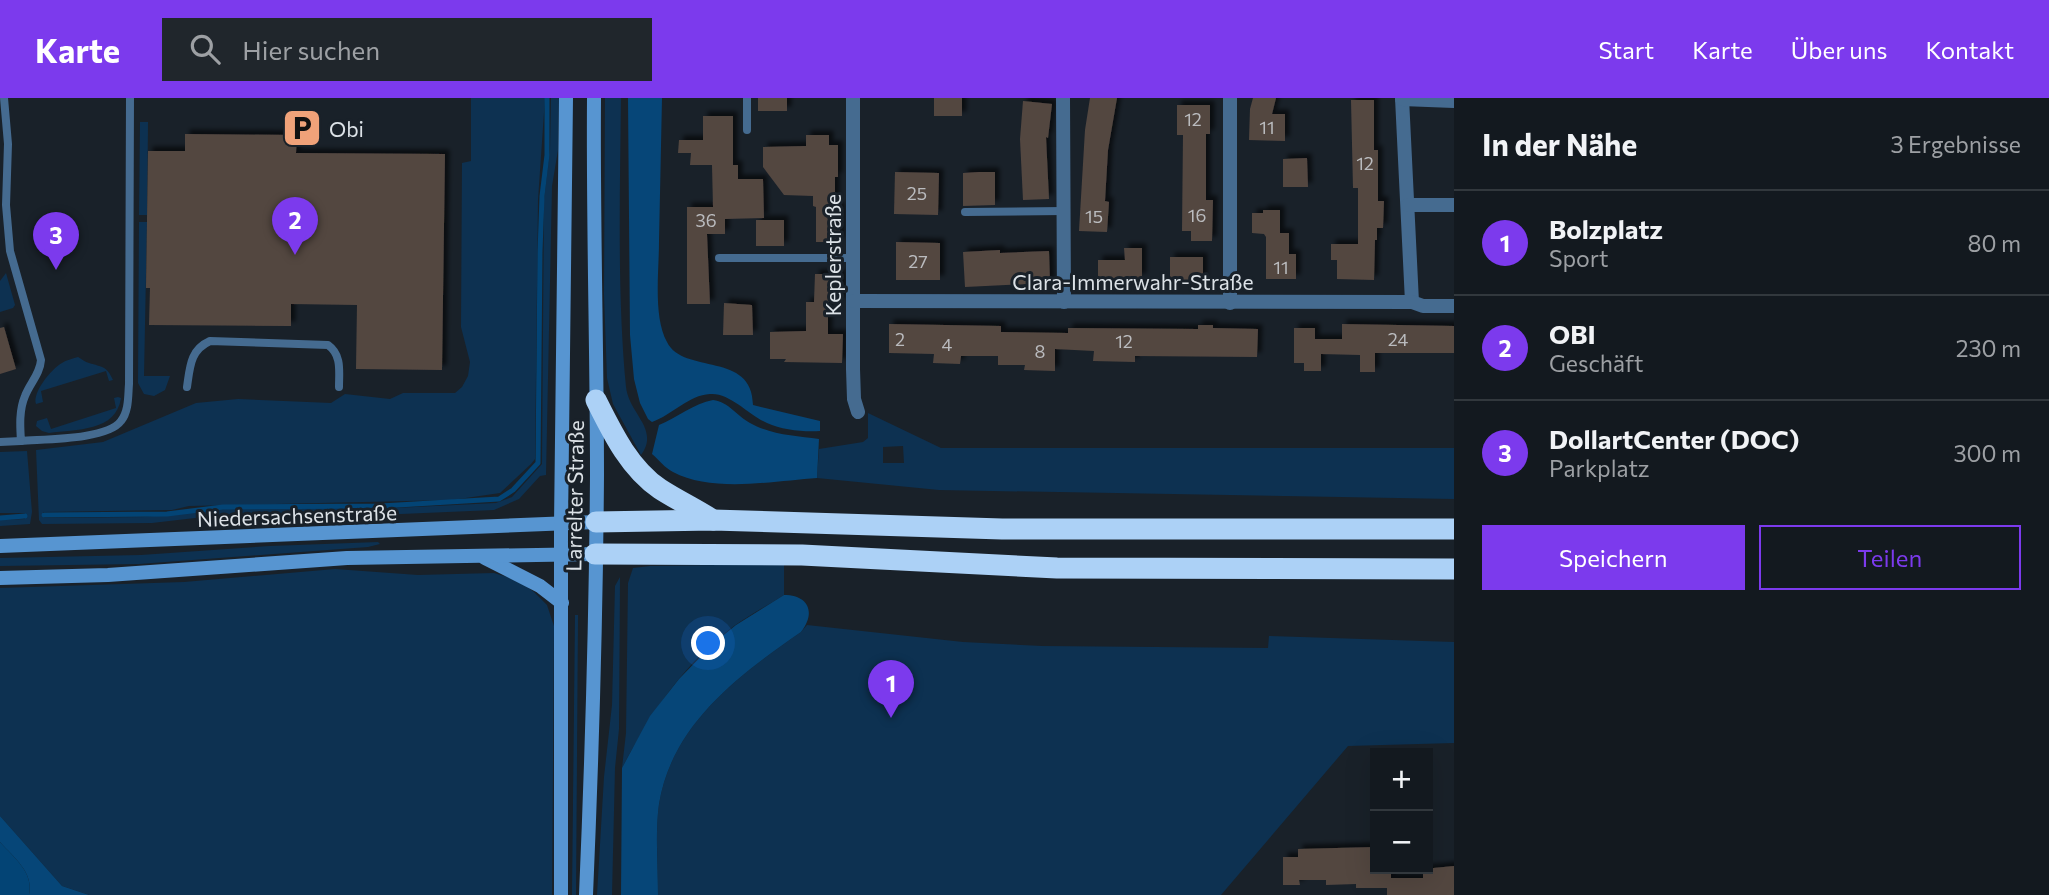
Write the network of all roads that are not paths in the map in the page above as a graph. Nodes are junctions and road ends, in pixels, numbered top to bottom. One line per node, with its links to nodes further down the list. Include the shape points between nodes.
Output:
1 (4, 98): 27 (lane, via 10,251 41,360 21,408)
2 (130, 98): 27 (lane, via 126,412 108,431)
3 (566, 98): 31 (main road, Larrelter Straße)
4 (594, 98): 25 (main road, Larrelter Straße)
5 (747, 98): 11 (lane)
6 (853, 98): 17 (street, Keplerstraße)
7 (1063, 98): 14 (street)
8 (1230, 98): 21 (street)
9 (1402, 99): 10 (street); 12 (street)
10 (1454, 101)
11 (747, 130)
12 (1408, 205): 13 (street); 20 (street)
13 (1454, 205)
14 (1064, 211): 15 (lane); 19 (street)
15 (965, 212)
16 (719, 258): 17 (lane)
17 (853, 258): 18 (street, Keplerstraße)
18 (854, 301): 19 (street, Clara-Immerwahr-Straße); 26 (street, Keplerstraße)
19 (1064, 302): 21 (street, Clara-Immerwahr-Straße)
20 (1412, 302): 21 (street, Clara-Immerwahr-Straße); 22 (street, Clara-Immerwahr-Straße)
21 (1230, 303)
22 (1454, 306)
23 (187, 387): 24 (lane, via 194,352 210,341 328,345 338,357)
24 (339, 387)
25 (596, 400): 29 (highway, via 623,450 643,474); 30 (main road, Larrelter Straße)
26 (858, 412)
27 (21, 441): 28 (lane)
28 (0, 442)
29 (713, 520): 30 (highway); 32 (highway, via 1002,529)
30 (596, 522): 31 (main road, Niedersachsenstraße); 35 (main road, Larrelter Straße)
31 (561, 525): 33 (main road, Niedersachsenstraße); 34 (main road, Larrelter Straße)
32 (1454, 529)
33 (0, 547)
34 (562, 554): 35 (main road); 36 (main road); 39 (main road, Larrelter Straße)
35 (595, 554): 37 (highway, via 802,555 1057,568); 41 (main road, Larrelter Straße)
36 (481, 556): 38 (main road, via 347,558); 39 (main road, via 513,570)
37 (1454, 569)
38 (0, 578)
39 (562, 603): 40 (main road, Larrelter Straße)
40 (562, 895)
41 (586, 895)

